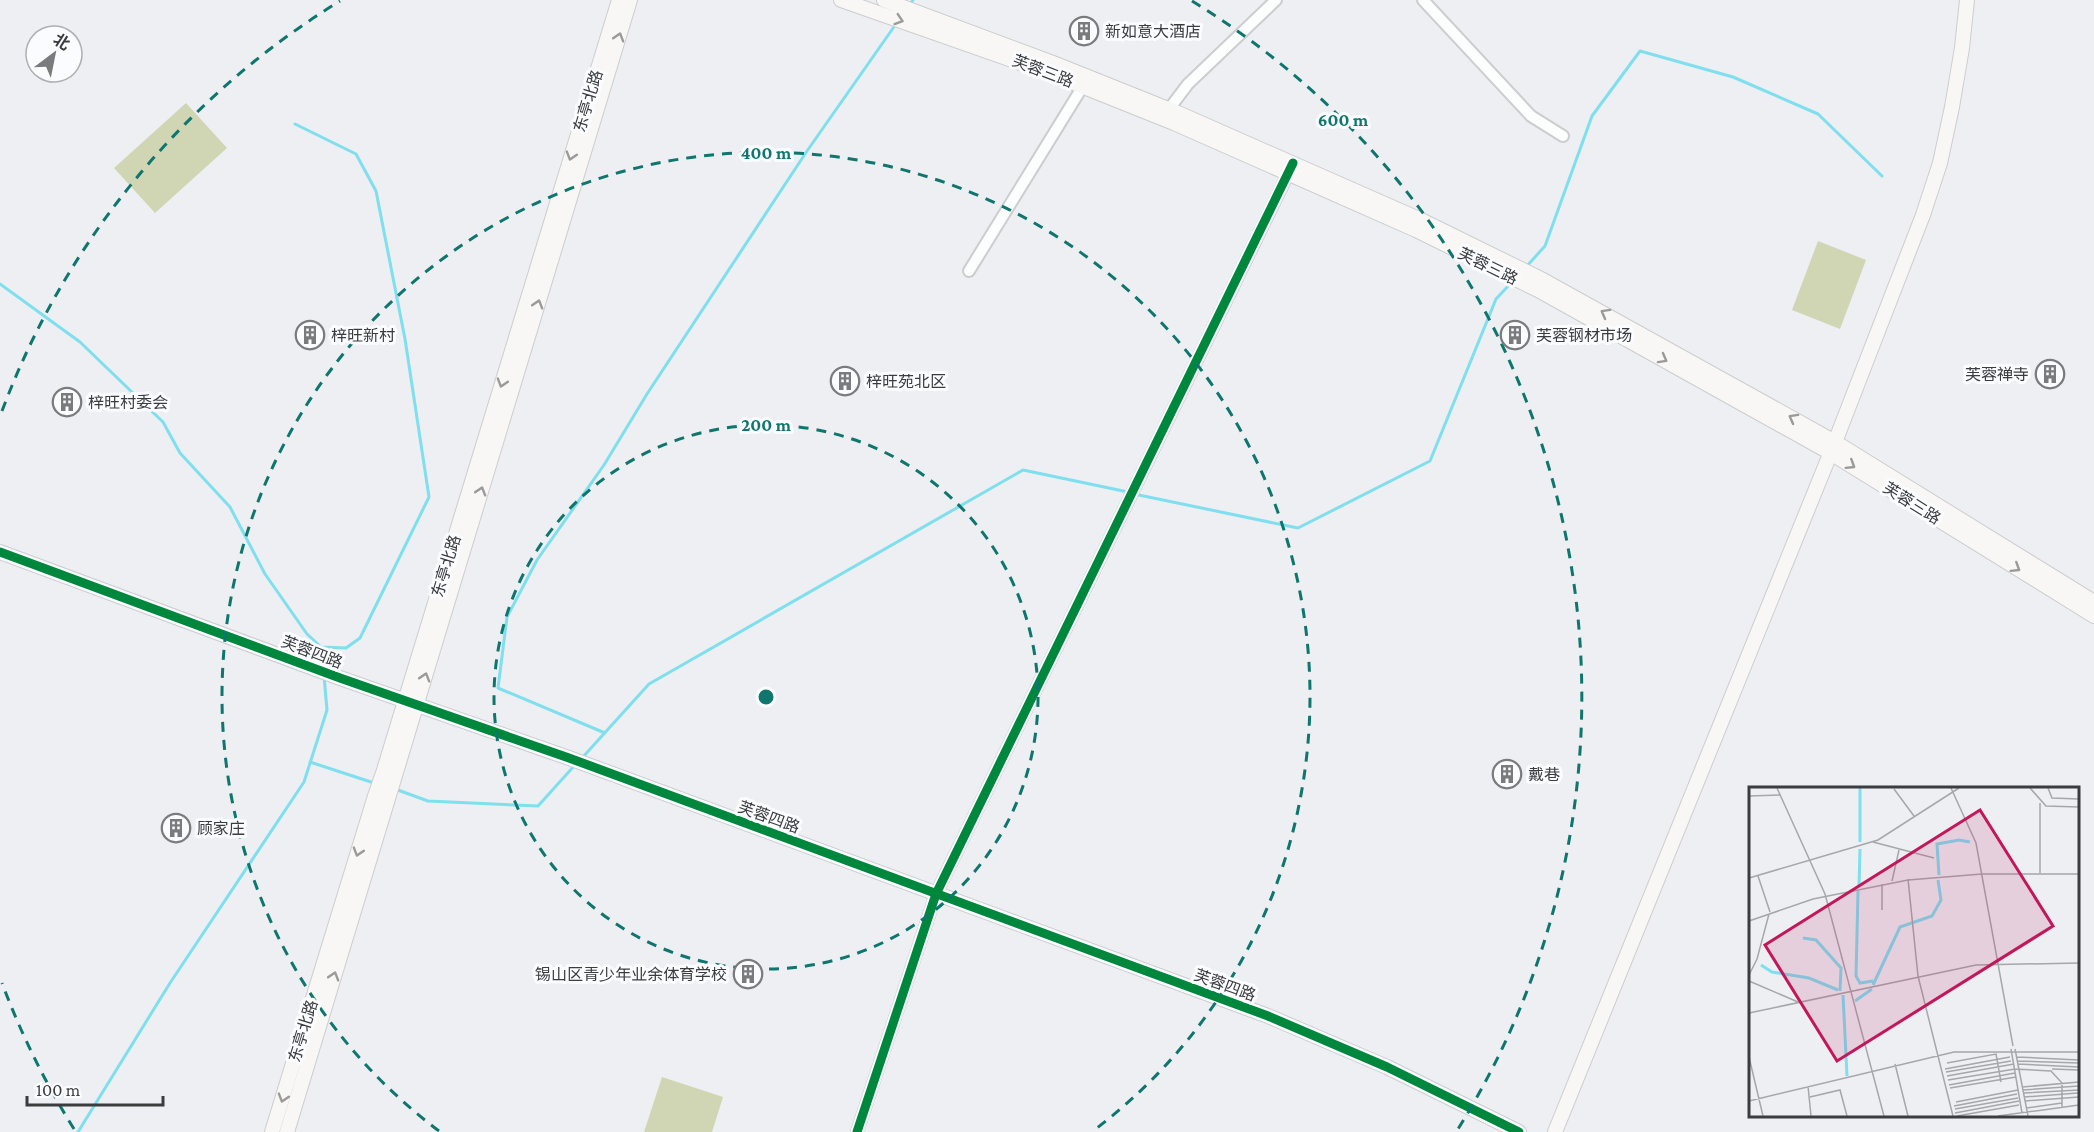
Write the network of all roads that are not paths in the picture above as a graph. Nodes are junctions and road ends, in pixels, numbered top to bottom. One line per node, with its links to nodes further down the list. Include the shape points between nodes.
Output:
1 (619, 0): 18 (main road, 东亭北路, one-way to 18)
2 (630, 0): 18 (main road, 东亭北路, one-way to 2)
3 (841, 0): 8 (main road, 芙蓉三路, one-way to 8, via 875,12)
4 (884, 0): 8 (main road, 芙蓉三路)
5 (1276, 0): 10 (street, via 1188,84)
6 (1423, 0): 11 (street, via 1531,116)
7 (1967, 0): 14 (main road, via 1940,163)
8 (926, 22): 9 (main road, 芙蓉三路); 10 (main road, 芙蓉三路, via 1053,63)
9 (1083, 86): 12 (main road, 芙蓉三路); 13 (street)
10 (1169, 110): 12 (main road, 芙蓉三路)
11 (1563, 136)
12 (1291, 168): 14 (main road, 芙蓉三路, via 1421,220); 20 (street)
13 (969, 271)
14 (1833, 447): 16 (main road, 芙蓉三路); 17 (main road, 芙蓉三路, one-way to 17); 25 (main road)
15 (0, 552): 18 (main road, 芙蓉四路)
16 (2094, 602)
17 (2094, 616)
18 (411, 704): 19 (main road, 东亭北路); 20 (main road, 芙蓉四路)
19 (382, 798): 21 (main road, 东亭北路, one-way to 21); 22 (main road, 东亭北路, one-way to 19)
20 (936, 894): 23 (street); 24 (main road, 芙蓉四路, via 1268,1016 1387,1067)
21 (272, 1132)
22 (286, 1132)
23 (858, 1132)
24 (1519, 1132)
25 (1555, 1132)

